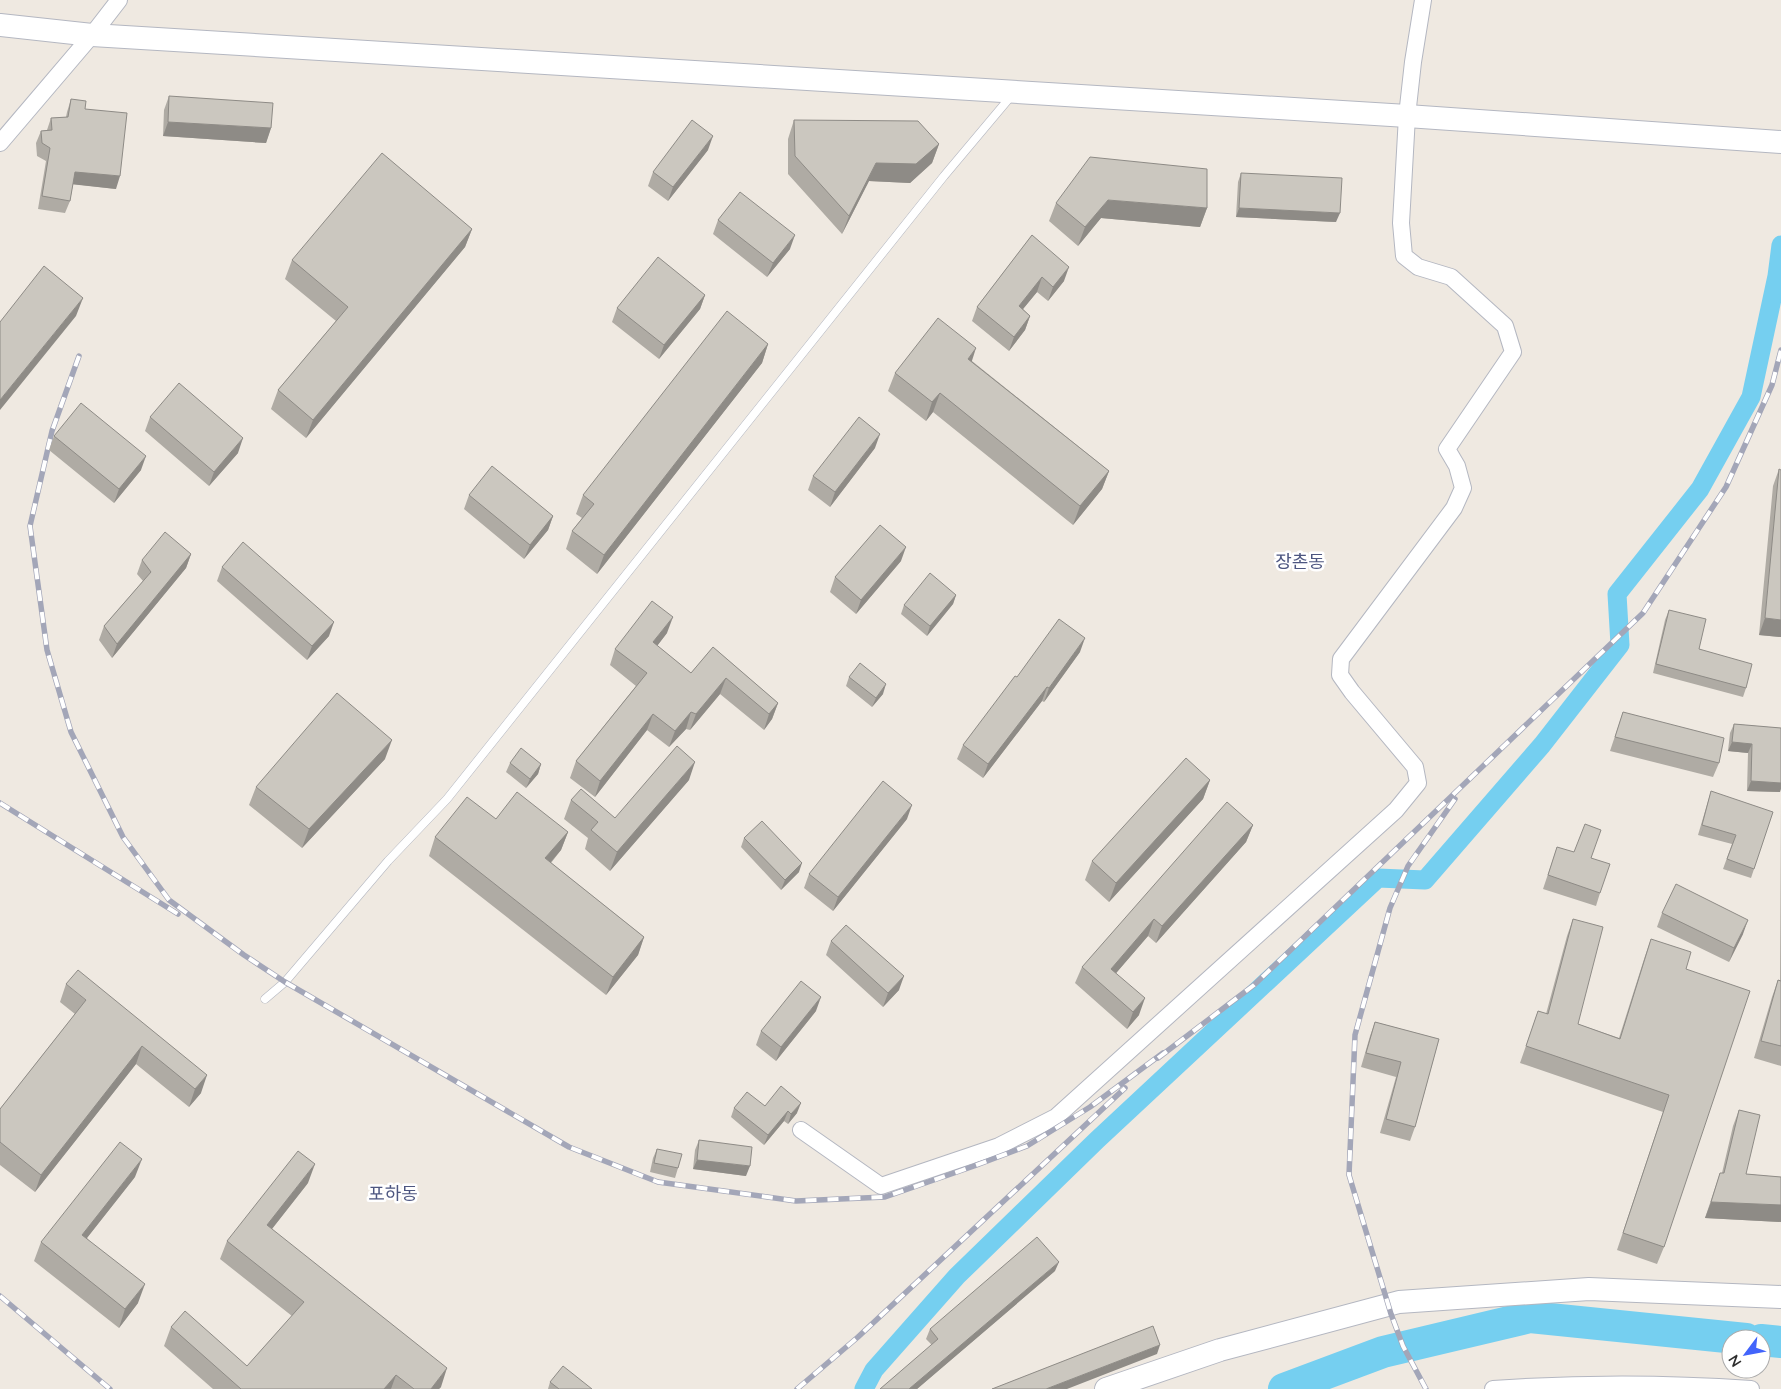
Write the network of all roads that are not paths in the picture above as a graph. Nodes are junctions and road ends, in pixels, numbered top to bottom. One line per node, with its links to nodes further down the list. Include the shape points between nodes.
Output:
1 (119, 0): 4 (street)
2 (1424, 0): 6 (street)
3 (0, 25): 4 (street)
4 (92, 36): 5 (street); 8 (street)
5 (1015, 91): 6 (street); 9 (lane, via 447,799 388,861 285,982)
6 (1407, 116): 7 (street); 10 (street, via 1401,223 1404,256 1418,267 1451,277 1505,326 1513,352 1447,449 1457,466 1463,488 1454,508 1341,659 1340,675 1415,767 1418,783 1396,810 1056,1117 999,1146 881,1186)
7 (1781, 142)
8 (0, 143)
9 (265, 999)
10 (801, 1130)
11 (1781, 1297): 12 (street, via 1589,1289 1399,1302 1220,1350)
12 (1106, 1389)
13 (1493, 1389): 14 (street, via 1602,1384)
14 (1751, 1389)

